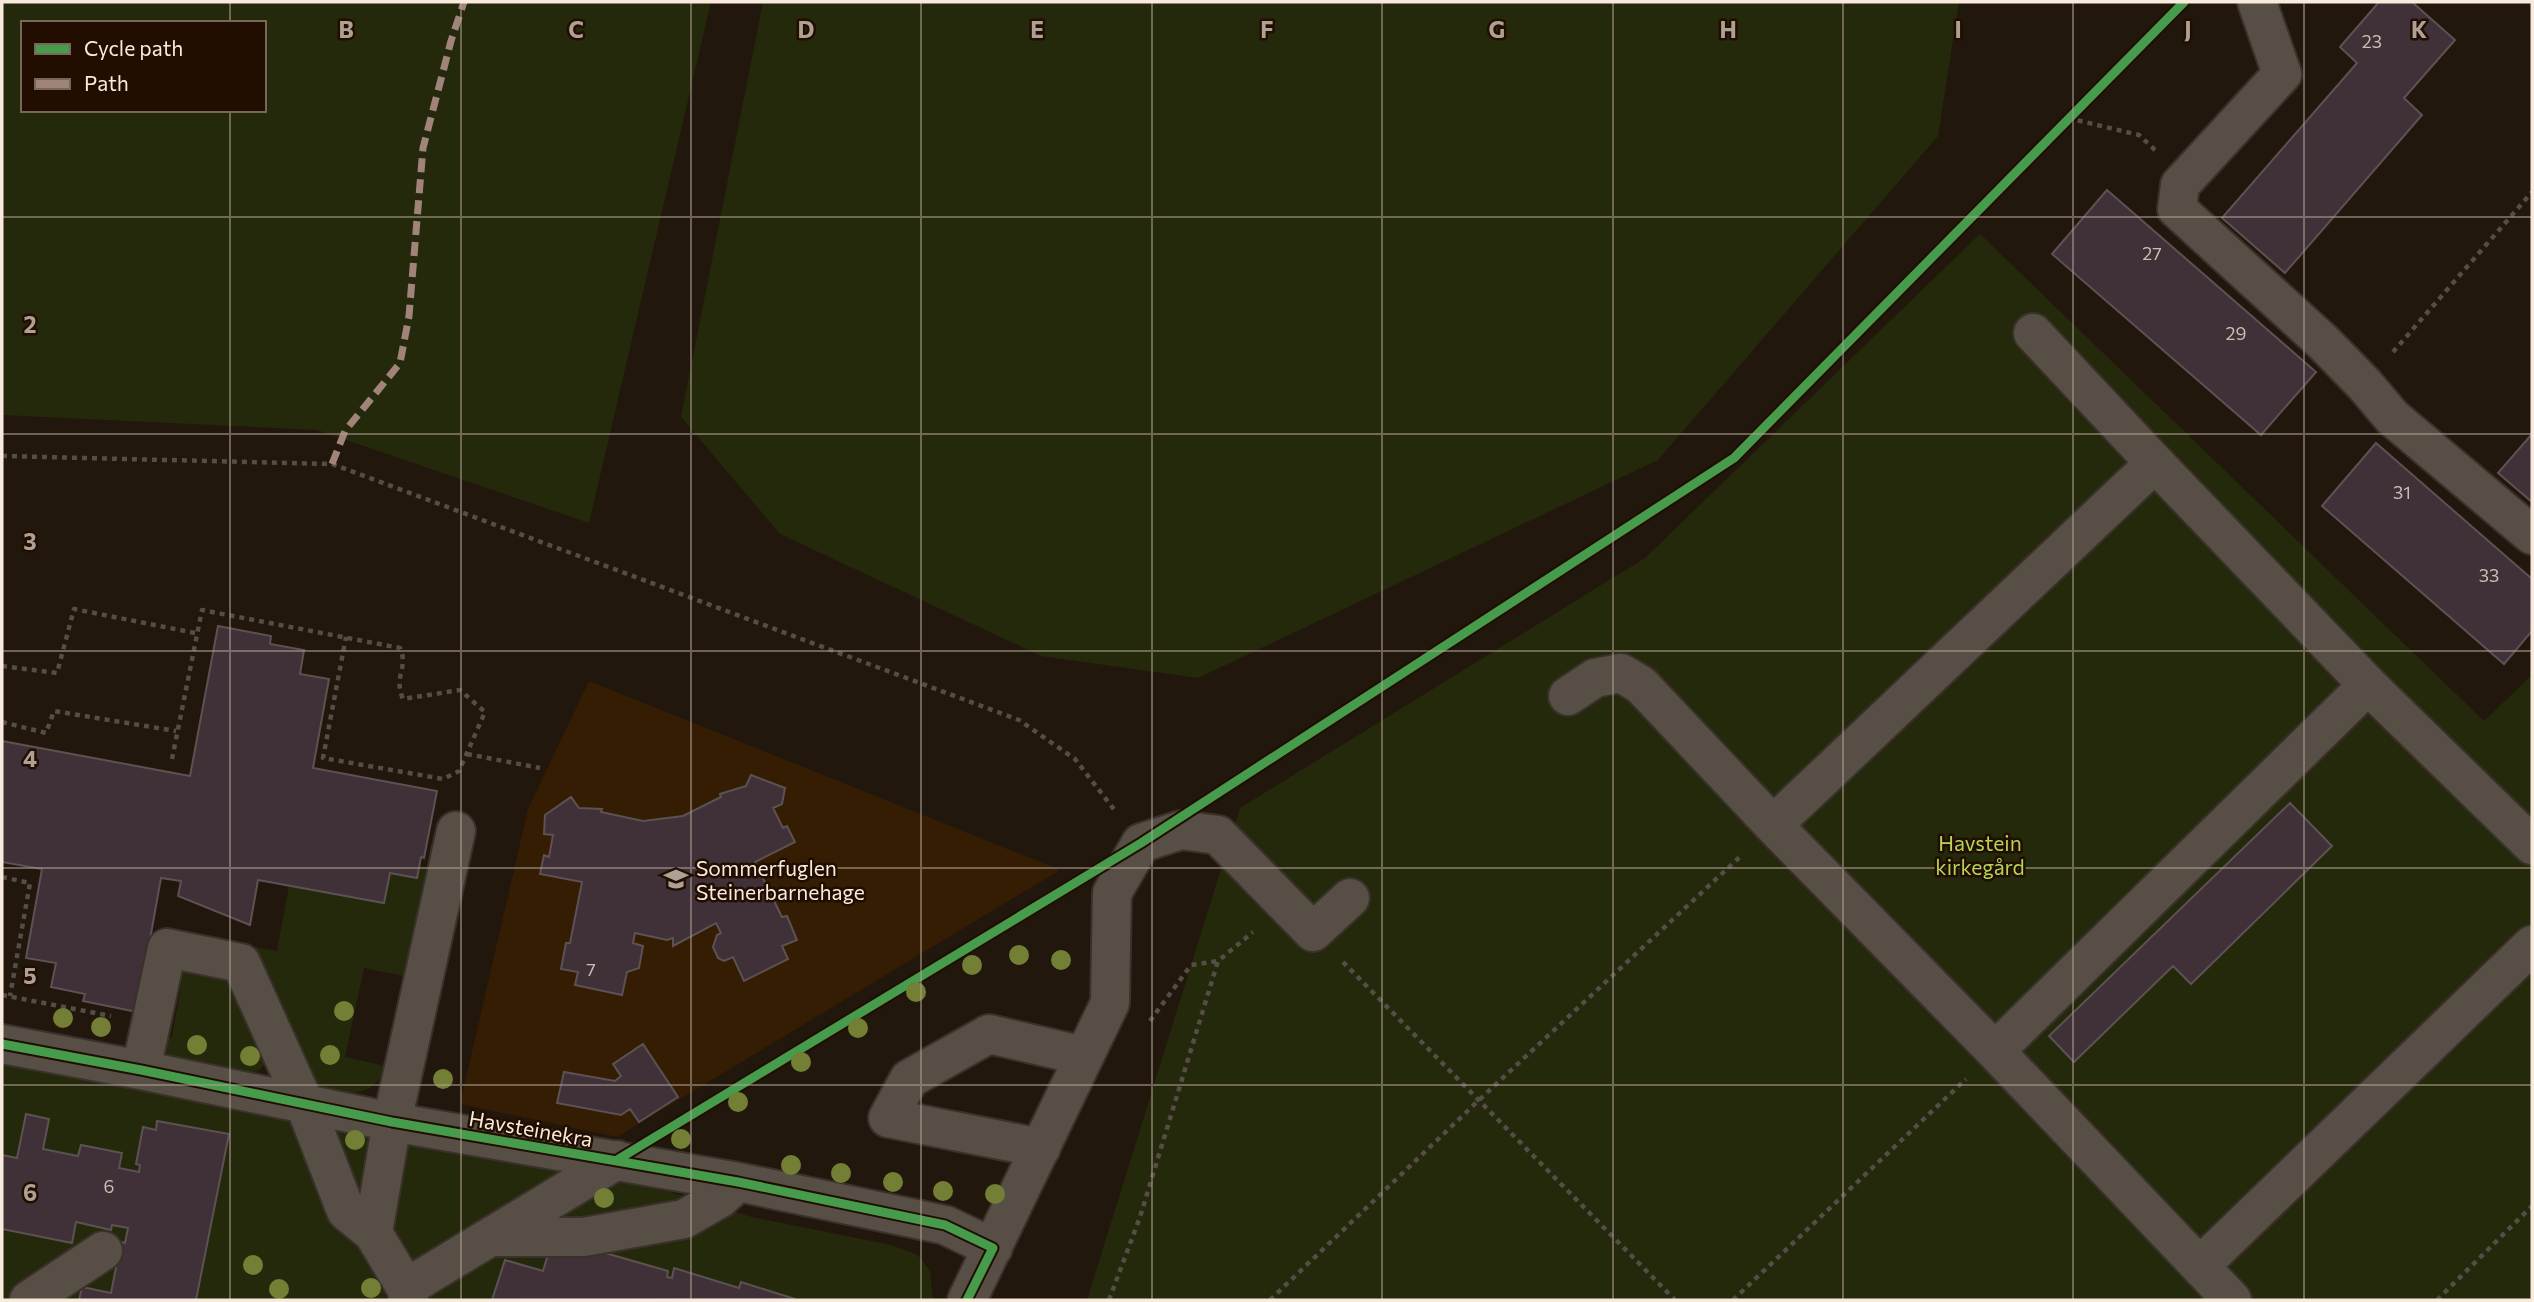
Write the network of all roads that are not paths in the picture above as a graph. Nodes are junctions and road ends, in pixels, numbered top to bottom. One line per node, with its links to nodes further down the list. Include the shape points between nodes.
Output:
1 (2257, 2): 4 (street, via 2282,74 2180,185 2177,209 2323,342 2392,417)
2 (2033, 333): 3 (street)
3 (2155, 463): 5 (street); 7 (street)
4 (2532, 535)
5 (2368, 685): 9 (street); 13 (street)
6 (1568, 696): 7 (street, via 1595,678 1621,673 1641,685)
7 (1773, 825): 13 (street)
8 (456, 831): 17 (street)
9 (2532, 845)
10 (1350, 898): 14 (street, via 1313,932 1218,835 1181,830 1141,843 1112,893 1110,1003)
11 (2532, 945): 25 (street)
12 (2, 1044): 15 (street, Havsteinekra)
13 (1995, 1051): 25 (street)
14 (1084, 1056): 18 (street); 18 (street, via 989,1034 909,1079 888,1118)
15 (141, 1070): 16 (street, Havsteinekra); 16 (street, Havsteinekra, via 167,948 241,963)
16 (305, 1105): 17 (street, Havsteinekra); 21 (street, Havsteinekra, via 346,1211)
17 (392, 1122): 19 (street, Havsteinekra); 21 (street)
18 (1041, 1147): 23 (street)
19 (617, 1160): 20 (street, Havsteinekra); 22 (street, Havsteinekra)
20 (738, 1182): 22 (street, via 684,1220 584,1237); 23 (street, Havsteinekra, via 945,1225)
21 (373, 1233): 26 (street, Havsteinekra)
22 (491, 1237): 26 (street, Havsteinekra)
23 (993, 1248): 30 (street)
24 (103, 1251): 29 (street)
25 (2200, 1266): 31 (street)
26 (408, 1294)
27 (2, 1298): 28 (street)
28 (12, 1300)
29 (29, 1300)
30 (967, 1300)
31 (2232, 1300)

